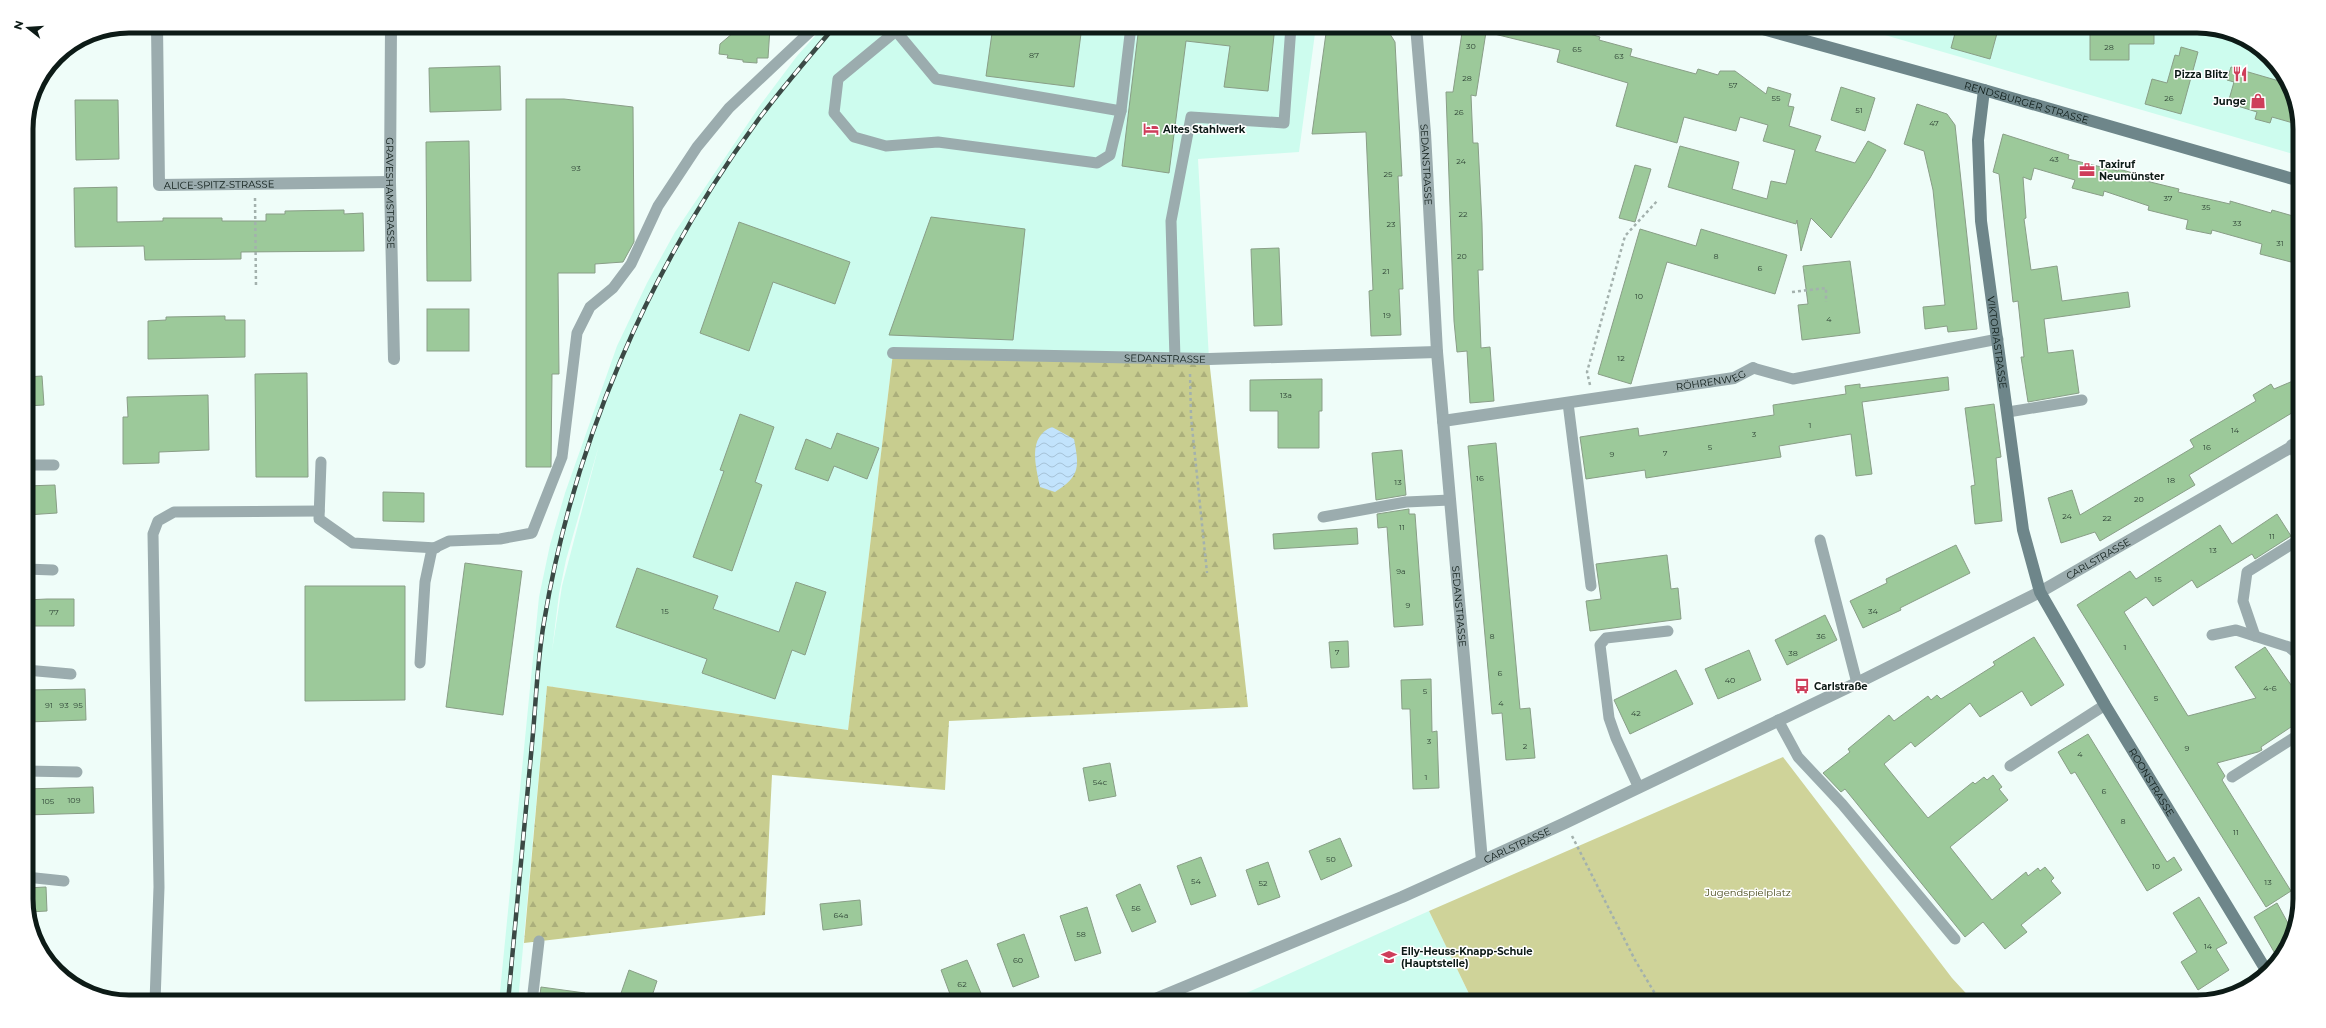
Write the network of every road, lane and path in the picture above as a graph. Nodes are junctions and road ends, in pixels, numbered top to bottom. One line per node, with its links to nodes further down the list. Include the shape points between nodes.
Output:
1 (157, 33): 13 (street, ALICE-SPITZ-STRASSE, via 159,185)
2 (391, 33): 13 (street, GRAVESHAMSTRASSE)
3 (809, 33): 40 (lane, via 729,108 697,147 658,206 631,264 613,288 590,307 577,333 562,457 532,533 500,539 449,541)
4 (894, 33): 11 (lane, via 838,79 834,113 854,136 886,146 938,142 1097,163 1110,155)
5 (902, 33): 11 (lane, via 936,79)
6 (1130, 33): 11 (lane)
7 (1290, 33): 23 (lane, via 1284,123 1191,117 1171,221)
8 (1417, 33): 20 (street, SEDANSTRASSE, via 1425,133)
9 (1788, 33): 10 (street, RENDSBURGER STRASSE)
10 (1984, 90): 12 (street, RENDSBURGER STRASSE); 19 (street, VIKTORIASTRASSE, via 1978,140 1981,221)
11 (1121, 111)
12 (2293, 179)
13 (390, 182): 22 (street, GRAVESHAMSTRASSE)
14 (1658, 200): 26 (path, via 1625,236 1587,372)
15 (255, 204): 16 (path)
16 (256, 287)
17 (1792, 292): 18 (path, via 1826,288)
18 (1826, 302)
19 (1998, 339): 25 (lane, RÖHRENWEG, via 1793,379); 29 (street, VIKTORIASTRASSE)
20 (1437, 352): 24 (street, SEDANSTRASSE); 30 (street, SEDANSTRASSE)
21 (893, 353): 23 (street, SEDANSTRASSE)
22 (394, 359)
23 (1175, 359): 24 (street, SEDANSTRASSE)
24 (1190, 359): 43 (path, via 1191,417)
25 (1753, 368): 26 (street, RÖHRENWEG, via 1734,378)
26 (1593, 399): 28 (street, RÖHRENWEG)
27 (2082, 400): 29 (lane)
28 (1568, 403): 30 (street, RÖHRENWEG); 44 (lane)
29 (2008, 412): 45 (street, VIKTORIASTRASSE, via 2023,530)
30 (1444, 421): 35 (street, SEDANSTRASSE)
31 (2293, 446): 45 (street, CARLSTRASSE)
32 (321, 462): 36 (lane)
33 (33, 465): 34 (lane)
34 (54, 465)
35 (1450, 500): 37 (lane, via 1406,502); 63 (street, SEDANSTRASSE)
36 (319, 511): 40 (lane, via 319,519 354,543); 69 (lane, via 174,512 158,521 153,534 159,887)
37 (1323, 517)
38 (1820, 540): 53 (lane)
39 (2293, 543): 48 (lane, via 2247,572 2243,601)
40 (436, 548): 50 (lane, via 432,549 425,582)
41 (33, 569): 42 (lane)
42 (53, 570)
43 (1207, 573)
44 (1591, 586)
45 (2040, 592): 53 (street, CARLSTRASSE); 54 (street, ROONSTRASSE)
46 (1668, 631): 61 (lane, via 1606,638 1600,645 1609,718)
47 (2212, 635): 48 (lane, via 2236,630)
48 (2255, 636): 49 (lane)
49 (2293, 650)
50 (420, 663)
51 (33, 671): 52 (lane)
52 (71, 674)
53 (1857, 683): 55 (street, CARLSTRASSE)
54 (2105, 705): 57 (lane); 68 (street, ROONSTRASSE)
55 (1778, 720): 61 (street, CARLSTRASSE); 66 (lane, via 1798,757 1842,804)
56 (2293, 738): 60 (lane)
57 (2010, 766)
58 (33, 771): 59 (lane)
59 (77, 772)
60 (2232, 777)
61 (1638, 786): 62 (street, CARLSTRASSE)
62 (1565, 823): 63 (street, CARLSTRASSE); 72 (path, via 1635,960)
63 (1482, 861): 71 (street, CARLSTRASSE)
64 (33, 878): 65 (lane)
65 (64, 881)
66 (1955, 939)
67 (540, 941): 70 (lane)
68 (2264, 967)
69 (155, 995)
70 (533, 995)
71 (1173, 995)
72 (1656, 995)

